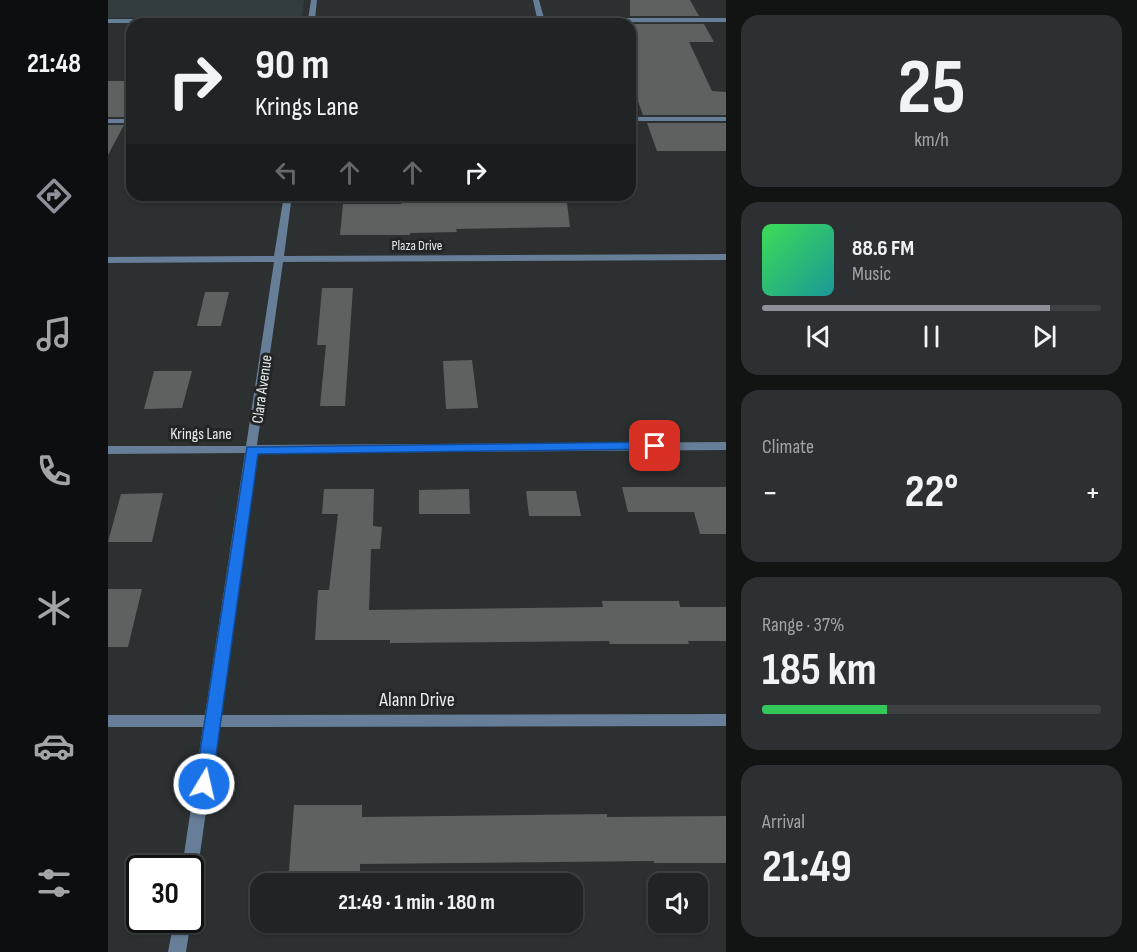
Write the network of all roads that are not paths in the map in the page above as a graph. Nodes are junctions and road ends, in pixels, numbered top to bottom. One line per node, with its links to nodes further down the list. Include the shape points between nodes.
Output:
1 (314, 0): 3 (street)
2 (536, 0): 4 (street)
3 (312, 18)
4 (541, 18)
5 (636, 20): 6 (street)
6 (726, 20)
7 (108, 21): 8 (street)
8 (126, 21)
9 (636, 119): 10 (street)
10 (726, 119)
11 (108, 121): 12 (street)
12 (126, 121)
13 (287, 201): 15 (street, Clara Avenue)
14 (726, 257): 15 (street, Plaza Drive)
15 (280, 259): 16 (street, Plaza Drive); 19 (street, Clara Avenue)
16 (108, 260)
17 (726, 446): 19 (street, Krings Lane)
18 (108, 450): 19 (street, Krings Lane)
19 (252, 450): 22 (street, Clara Avenue)
20 (726, 720): 22 (street, Alann Drive)
21 (108, 721): 22 (street, Alann Drive)
22 (213, 721): 23 (street, Clara Avenue)
23 (192, 855)
24 (180, 933): 25 (street)
25 (177, 952)

